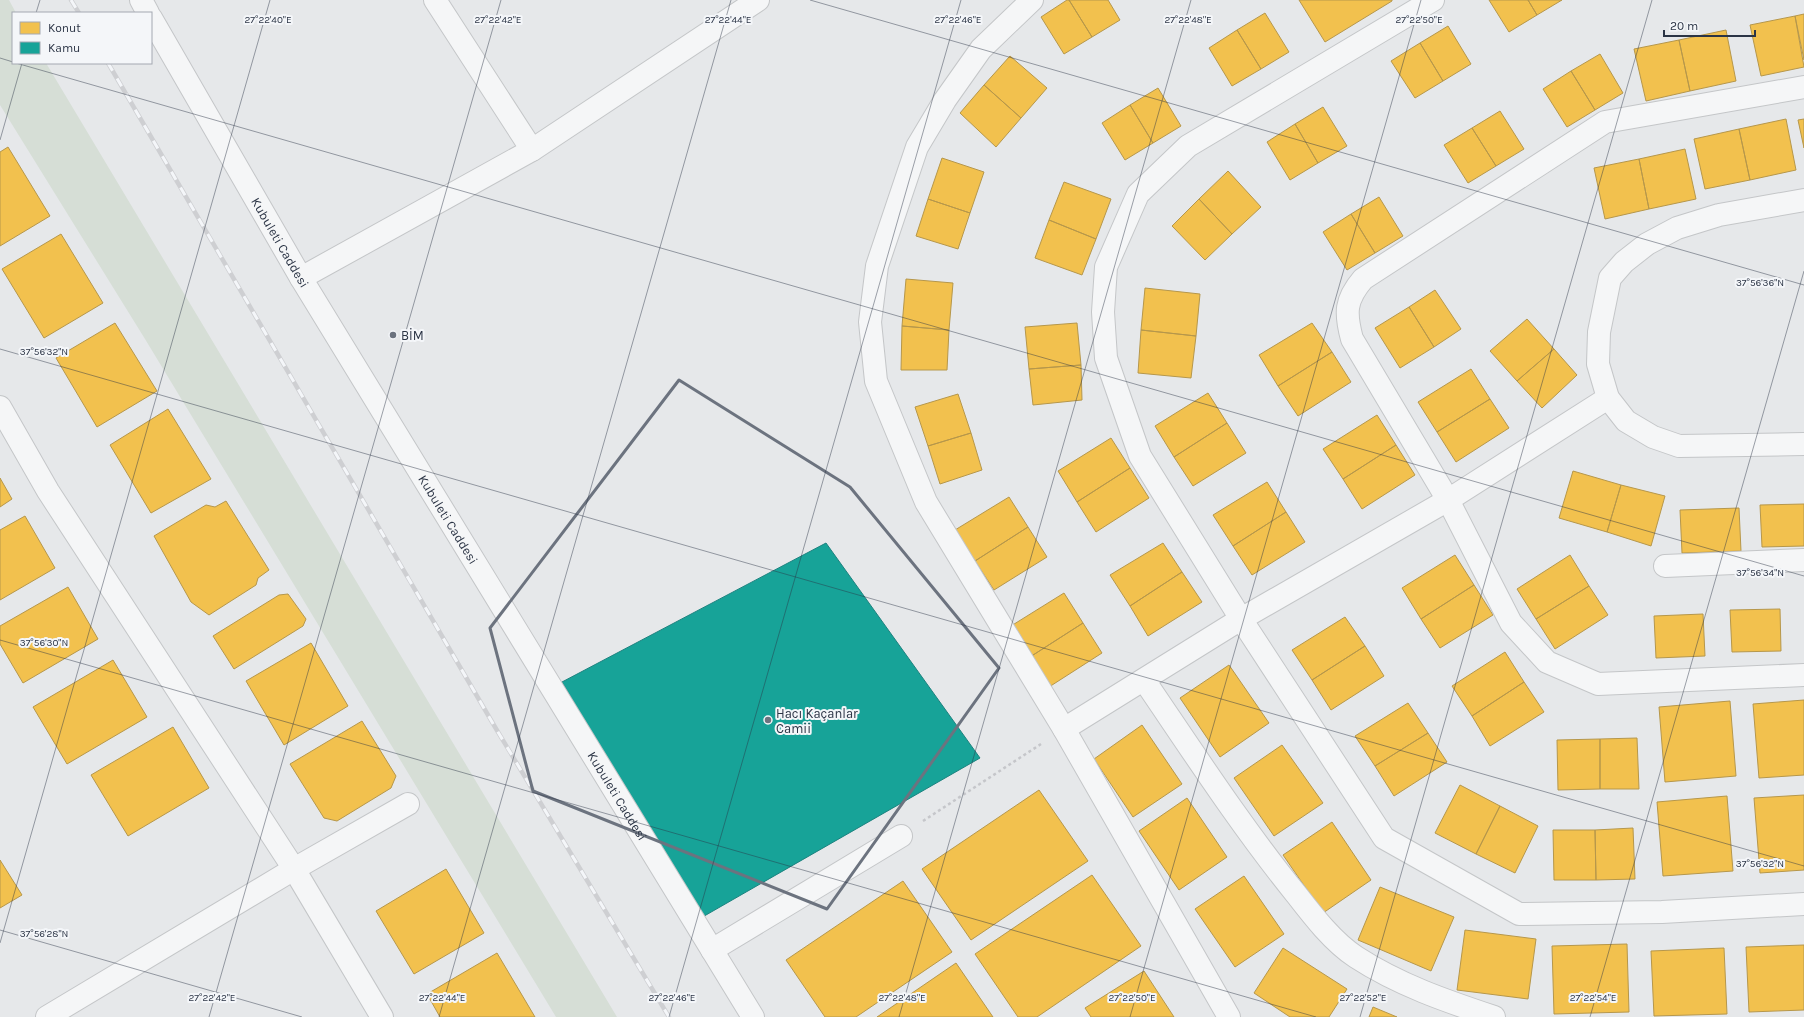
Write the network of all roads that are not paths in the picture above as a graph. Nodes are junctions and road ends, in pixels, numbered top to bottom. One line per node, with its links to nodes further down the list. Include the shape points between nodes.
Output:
1 (141, 0): 6 (street)
2 (435, 0): 9 (street)
3 (758, 0): 9 (street)
4 (1032, 0): 21 (street, via 981,49 945,100 917,148 877,266 870,322 876,381 926,502)
5 (1433, 0): 18 (street, via 1188,146 1138,194 1106,267 1103,312 1106,358 1140,456)
6 (147, 12)
7 (152, 20): 11 (street, Kubuleti Caddesi)
8 (1804, 87): 15 (street, via 1605,122 1363,279 1353,291 1347,309 1347,322 1352,339)
9 (532, 150): 11 (street)
10 (1804, 200): 12 (street, via 1719,215 1677,228 1647,244 1624,262 1610,278 1598,332 1598,364)
11 (301, 278): 26 (street, Kubuleti Caddesi)
12 (1608, 398): 14 (street, via 1626,421 1653,437 1679,446); 15 (street)
13 (0, 407): 24 (street, via 48,491)
14 (1804, 444)
15 (1448, 500): 18 (street); 19 (street, via 1511,623 1547,662 1598,684)
16 (1804, 560): 17 (street)
17 (1665, 566)
18 (1241, 619): 20 (street); 25 (street, via 1384,838 1519,914 1662,912)
19 (1804, 675)
20 (1144, 680): 21 (street); 31 (street, via 1273,867 1323,927 1355,956 1392,978 1438,999)
21 (1064, 729): 30 (street)
22 (408, 804): 24 (street)
23 (901, 836): 26 (street)
24 (294, 869): 27 (street); 28 (street)
25 (1804, 904)
26 (712, 950): 29 (street, Kubuleti Caddesi)
27 (47, 1017)
28 (382, 1017)
29 (753, 1017)
30 (1229, 1017)
31 (1494, 1017)

